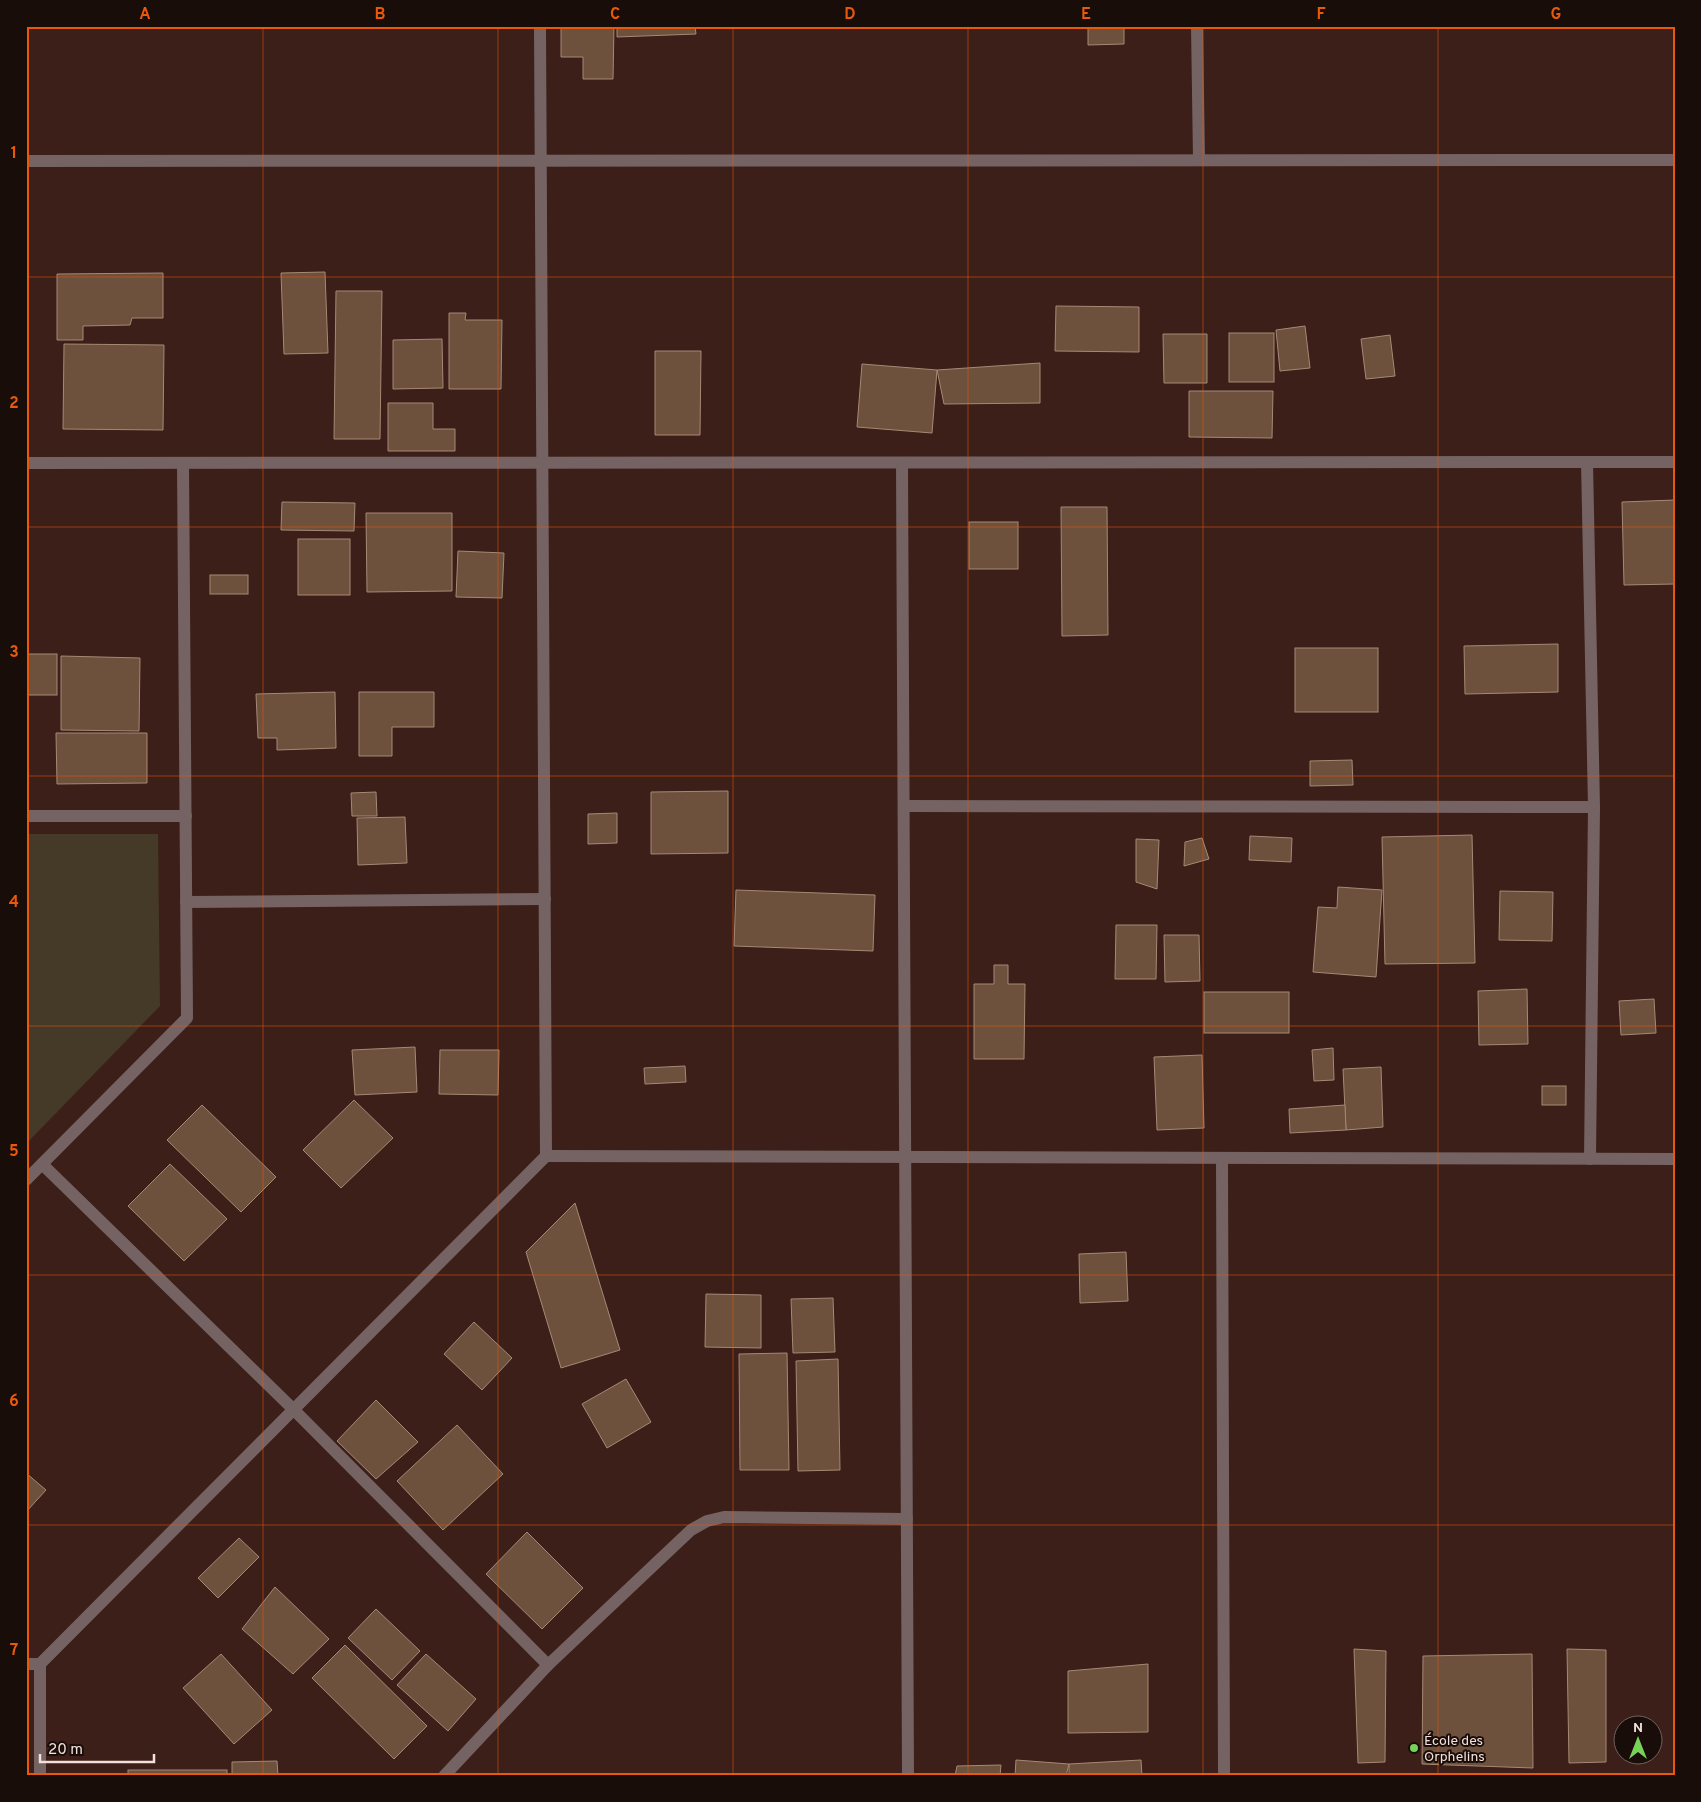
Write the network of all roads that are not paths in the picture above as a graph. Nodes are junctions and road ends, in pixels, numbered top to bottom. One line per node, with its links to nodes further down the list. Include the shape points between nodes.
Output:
1 (540, 26): 6 (street)
2 (1197, 26): 3 (street)
3 (1199, 160): 4 (street); 6 (street)
4 (1675, 160)
5 (26, 161): 6 (street)
6 (541, 161): 8 (street)
7 (183, 462): 8 (street); 12 (street); 16 (street)
8 (543, 462): 9 (street); 17 (street)
9 (902, 462): 10 (street); 13 (street)
10 (1587, 462): 11 (street); 14 (street)
11 (1675, 462)
12 (26, 463)
13 (904, 806): 14 (street); 20 (street)
14 (1594, 807): 22 (street)
15 (26, 816): 16 (street)
16 (186, 816): 18 (street)
17 (545, 899): 18 (street); 19 (street)
18 (186, 902): 24 (street, via 187,1018)
19 (546, 1156): 20 (street); 26 (street)
20 (905, 1157): 21 (street); 27 (street)
21 (1222, 1158): 22 (street); 34 (street)
22 (1590, 1159): 23 (street)
23 (1675, 1159)
24 (42, 1164): 25 (street); 26 (street)
25 (26, 1180)
26 (294, 1410): 29 (street); 30 (street)
27 (907, 1519): 30 (street, via 724,1517 707,1520 691,1530); 33 (street)
28 (26, 1664): 29 (street)
29 (40, 1664): 31 (street)
30 (548, 1665): 32 (street)
31 (40, 1776)
32 (444, 1776)
33 (908, 1776)
34 (1224, 1776)

